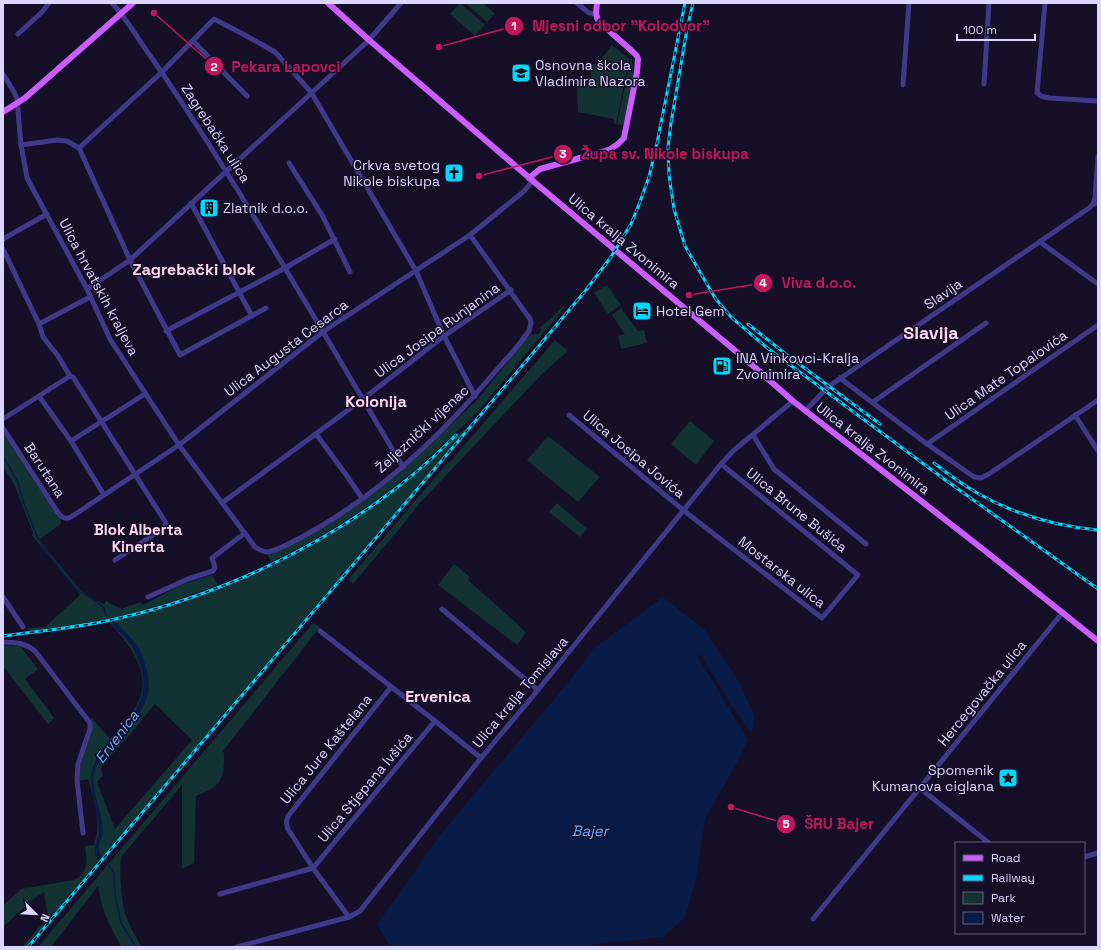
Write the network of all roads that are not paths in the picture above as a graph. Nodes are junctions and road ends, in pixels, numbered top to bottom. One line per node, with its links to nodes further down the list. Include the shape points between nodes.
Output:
1 (112, 3): 11 (street, Zagrebačka ulica)
2 (133, 3): 11 (main road)
3 (328, 3): 14 (main road, Ulica kralja Zvonimira)
4 (401, 3): 14 (street)
5 (577, 3): 12 (street, via 589,13)
6 (597, 3): 12 (main road)
7 (910, 3): 19 (street)
8 (988, 3): 18 (street)
9 (1045, 3): 22 (street, via 1037,93 1049,98)
10 (46, 4): 13 (street, via 42,12)
11 (122, 14): 16 (street, Zagrebačka ulica); 23 (main road)
12 (596, 14): 30 (main road, via 599,22 638,59 624,138 609,150 540,170)
13 (18, 34)
14 (368, 40): 20 (street); 30 (main road, Ulica kralja Zvonimira)
15 (193, 41): 16 (street); 20 (street, via 214,20 275,52); 21 (street)
16 (162, 72): 26 (street); 29 (street, Zagrebačka ulica)
17 (3, 74): 23 (street, Ulica hrvatskih kraljeva, via 14,92)
18 (984, 84)
19 (902, 85)
20 (311, 92): 29 (street); 41 (street)
21 (247, 96)
22 (1098, 101)
23 (17, 103): 24 (main road); 25 (street, Ulica hrvatskih kraljeva)
24 (3, 112)
25 (21, 145): 26 (street, via 57,140 67,141); 33 (street, Ulica hrvatskih kraljeva, via 27,178)
26 (79, 148): 39 (street)
27 (1098, 157): 32 (street)
28 (289, 163): 36 (street)
29 (226, 171): 31 (street); 40 (street, Zagrebačka ulica)
30 (531, 180): 34 (street, Ulica Augusta Cesarca, via 523,192); 63 (main road, Ulica kralja Zvonimira)
31 (191, 203): 39 (street); 46 (street)
32 (1096, 203): 37 (street, Slavija)
33 (47, 214): 35 (street); 44 (street, Ulica hrvatskih kraljeva)
34 (470, 235): 41 (street, Ulica Augusta Cesarca); 45 (street)
35 (3, 239)
36 (335, 239): 40 (street); 42 (street)
37 (1040, 242): 43 (street); 57 (street, Slavija)
38 (3, 249): 51 (street)
39 (130, 260): 44 (street); 53 (street)
40 (284, 268): 46 (street); 54 (street, Zagrebačka ulica)
41 (416, 271): 54 (street, Ulica Augusta Cesarca); 55 (street)
42 (350, 272)
43 (1098, 284)
44 (86, 289): 47 (street, Ulica hrvatskih kraljeva)
45 (511, 290): 55 (street, Ulica Josipa Runjanina); 60 (street, Željeznički vijenac, via 532,323 529,331)
46 (239, 292): 49 (street); 53 (street)
47 (90, 297): 51 (street); 58 (street, Ulica hrvatskih kraljeva, via 110,339)
48 (266, 308): 49 (street)
49 (252, 316): 53 (street, via 180,355)
50 (986, 323): 64 (street)
51 (40, 324): 56 (street, via 43,338)
52 (1098, 325): 74 (street, Ulica Mate Topalovića)
53 (166, 330)
54 (324, 331): 61 (street, Zagrebačka ulica); 75 (street, Ulica Augusta Cesarca)
55 (444, 336): 60 (street); 61 (street, Ulica Josipa Runjanina)
56 (70, 376): 59 (street); 69 (street)
57 (840, 378): 64 (street); 65 (street, Slavija)
58 (145, 394): 69 (street); 75 (street, Ulica hrvatskih kraljeva)
59 (39, 396): 68 (street); 73 (street)
60 (475, 396): 78 (street, Željeznički vijenac)
61 (363, 399): 71 (street, Ulica Josipa Runjanina); 78 (street, Zagrebačka ulica)
62 (1098, 400): 66 (street)
63 (793, 401): 65 (main road, Ulica kralja Zvonimira); 72 (street, Ulica kralja Tomislava)
64 (872, 402): 74 (street)
65 (805, 410): 93 (main road, Ulica kralja Zvonimira)
66 (1075, 415): 74 (street, via 981,478 974,477); 76 (street)
67 (569, 416): 83 (street, Ulica Josipa Jovića)
68 (3, 419)
69 (102, 422): 73 (street); 79 (street)
70 (3, 428): 84 (street, Barutana, via 57,511 64,518)
71 (316, 434): 81 (street); 82 (street, Ulica Josipa Runjanina)
72 (753, 435): 77 (street, Ulica kralja Tomislava); 86 (street, via 774,469)
73 (71, 441): 80 (street)
74 (927, 444)
75 (179, 445): 79 (street, Ulica Augusta Cesarca); 82 (street, Ulica hrvatskih kraljeva)
76 (1098, 451)
77 (721, 464): 83 (street, Ulica kralja Tomislava); 89 (street, Ulica Brune Bušića)
78 (403, 467): 81 (street, Željeznički vijenac)
79 (136, 475): 80 (street, Ulica Augusta Cesarca); 88 (street, via 166,523 165,527)
80 (104, 495): 84 (street, Ulica Augusta Cesarca)
81 (362, 498): 87 (street, Željeznički vijenac, via 318,528)
82 (222, 503): 85 (street, Ulica hrvatskih kraljeva)
83 (683, 510): 89 (street, Mostarska ulica, via 822,618); 99 (street, Ulica kralja Tomislava)
84 (71, 517)
85 (245, 533): 87 (street, Ulica hrvatskih kraljeva, via 255,547); 91 (street, via 212,558 215,567 213,571)
86 (866, 544)
87 (266, 552)
88 (115, 560)
89 (858, 575)
90 (3, 597): 94 (street)
91 (148, 597)
92 (442, 609): 99 (street)
93 (1063, 612): 96 (main road, Ulica kralja Zvonimira); 102 (street, Hercegovačka ulica)
94 (23, 628)
95 (320, 631): 98 (street)
96 (1098, 641)
97 (3, 642): 103 (street, via 21,643 35,651 90,723 78,764 77,780)
98 (391, 687): 100 (street); 107 (street, Ulica Jure Kaštelana, via 288,816 288,829)
99 (538, 690): 101 (street, Ulica kralja Tomislava)
100 (435, 721): 101 (street); 107 (street, Ulica Stjepana Ivšića)
101 (480, 758): 109 (street, Ulica kralja Tomislava, via 360,910)
102 (920, 789): 104 (street); 110 (street, Hercegovačka ulica)
103 (83, 833)
104 (988, 842)
105 (1098, 853): 106 (street)
106 (1085, 857)
107 (313, 868): 108 (street); 109 (street)
108 (220, 894)
109 (349, 918): 111 (street, Ulica kralja Tomislava)
110 (813, 919)
111 (237, 947)

